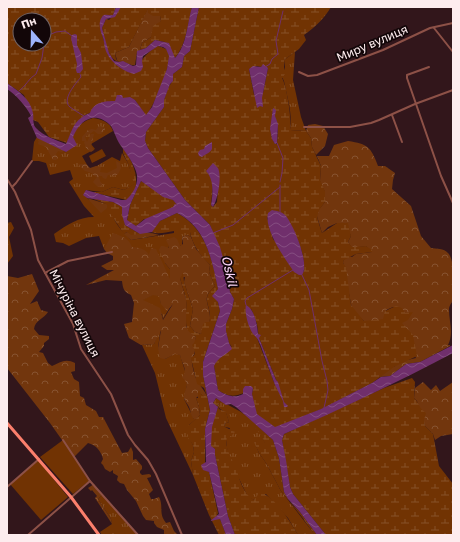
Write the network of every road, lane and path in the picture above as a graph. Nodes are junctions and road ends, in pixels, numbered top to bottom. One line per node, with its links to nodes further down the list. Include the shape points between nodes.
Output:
1 (453, 23): 2 (street, Миру вулиця)
2 (434, 28): 3 (street); 5 (street, Миру вулиця, via 317,75 308,76)
3 (453, 52)
4 (429, 66): 7 (street, via 407,76)
5 (299, 72)
6 (453, 90): 7 (street)
7 (415, 104): 8 (street); 14 (street)
8 (392, 115): 9 (street, via 350,127); 10 (street)
9 (304, 127)
10 (402, 142)
11 (32, 161): 13 (street)
12 (8, 181): 13 (street, Мічуріна вулиця)
13 (12, 186): 16 (street, Мічуріна вулиця, via 31,230 38,260)
14 (453, 203)
15 (112, 252): 16 (street, via 68,261)
16 (45, 272): 26 (street, Мічуріна вулиця, via 73,324 81,349 111,394 135,446 156,474)
17 (7, 423): 19 (main road)
18 (63, 440): 20 (street)
19 (39, 459): 21 (street); 22 (main road)
20 (90, 481): 22 (street); 25 (street)
21 (7, 487)
22 (72, 497): 23 (street); 24 (main road)
23 (28, 535)
24 (99, 535)
25 (138, 535)
26 (182, 535)

